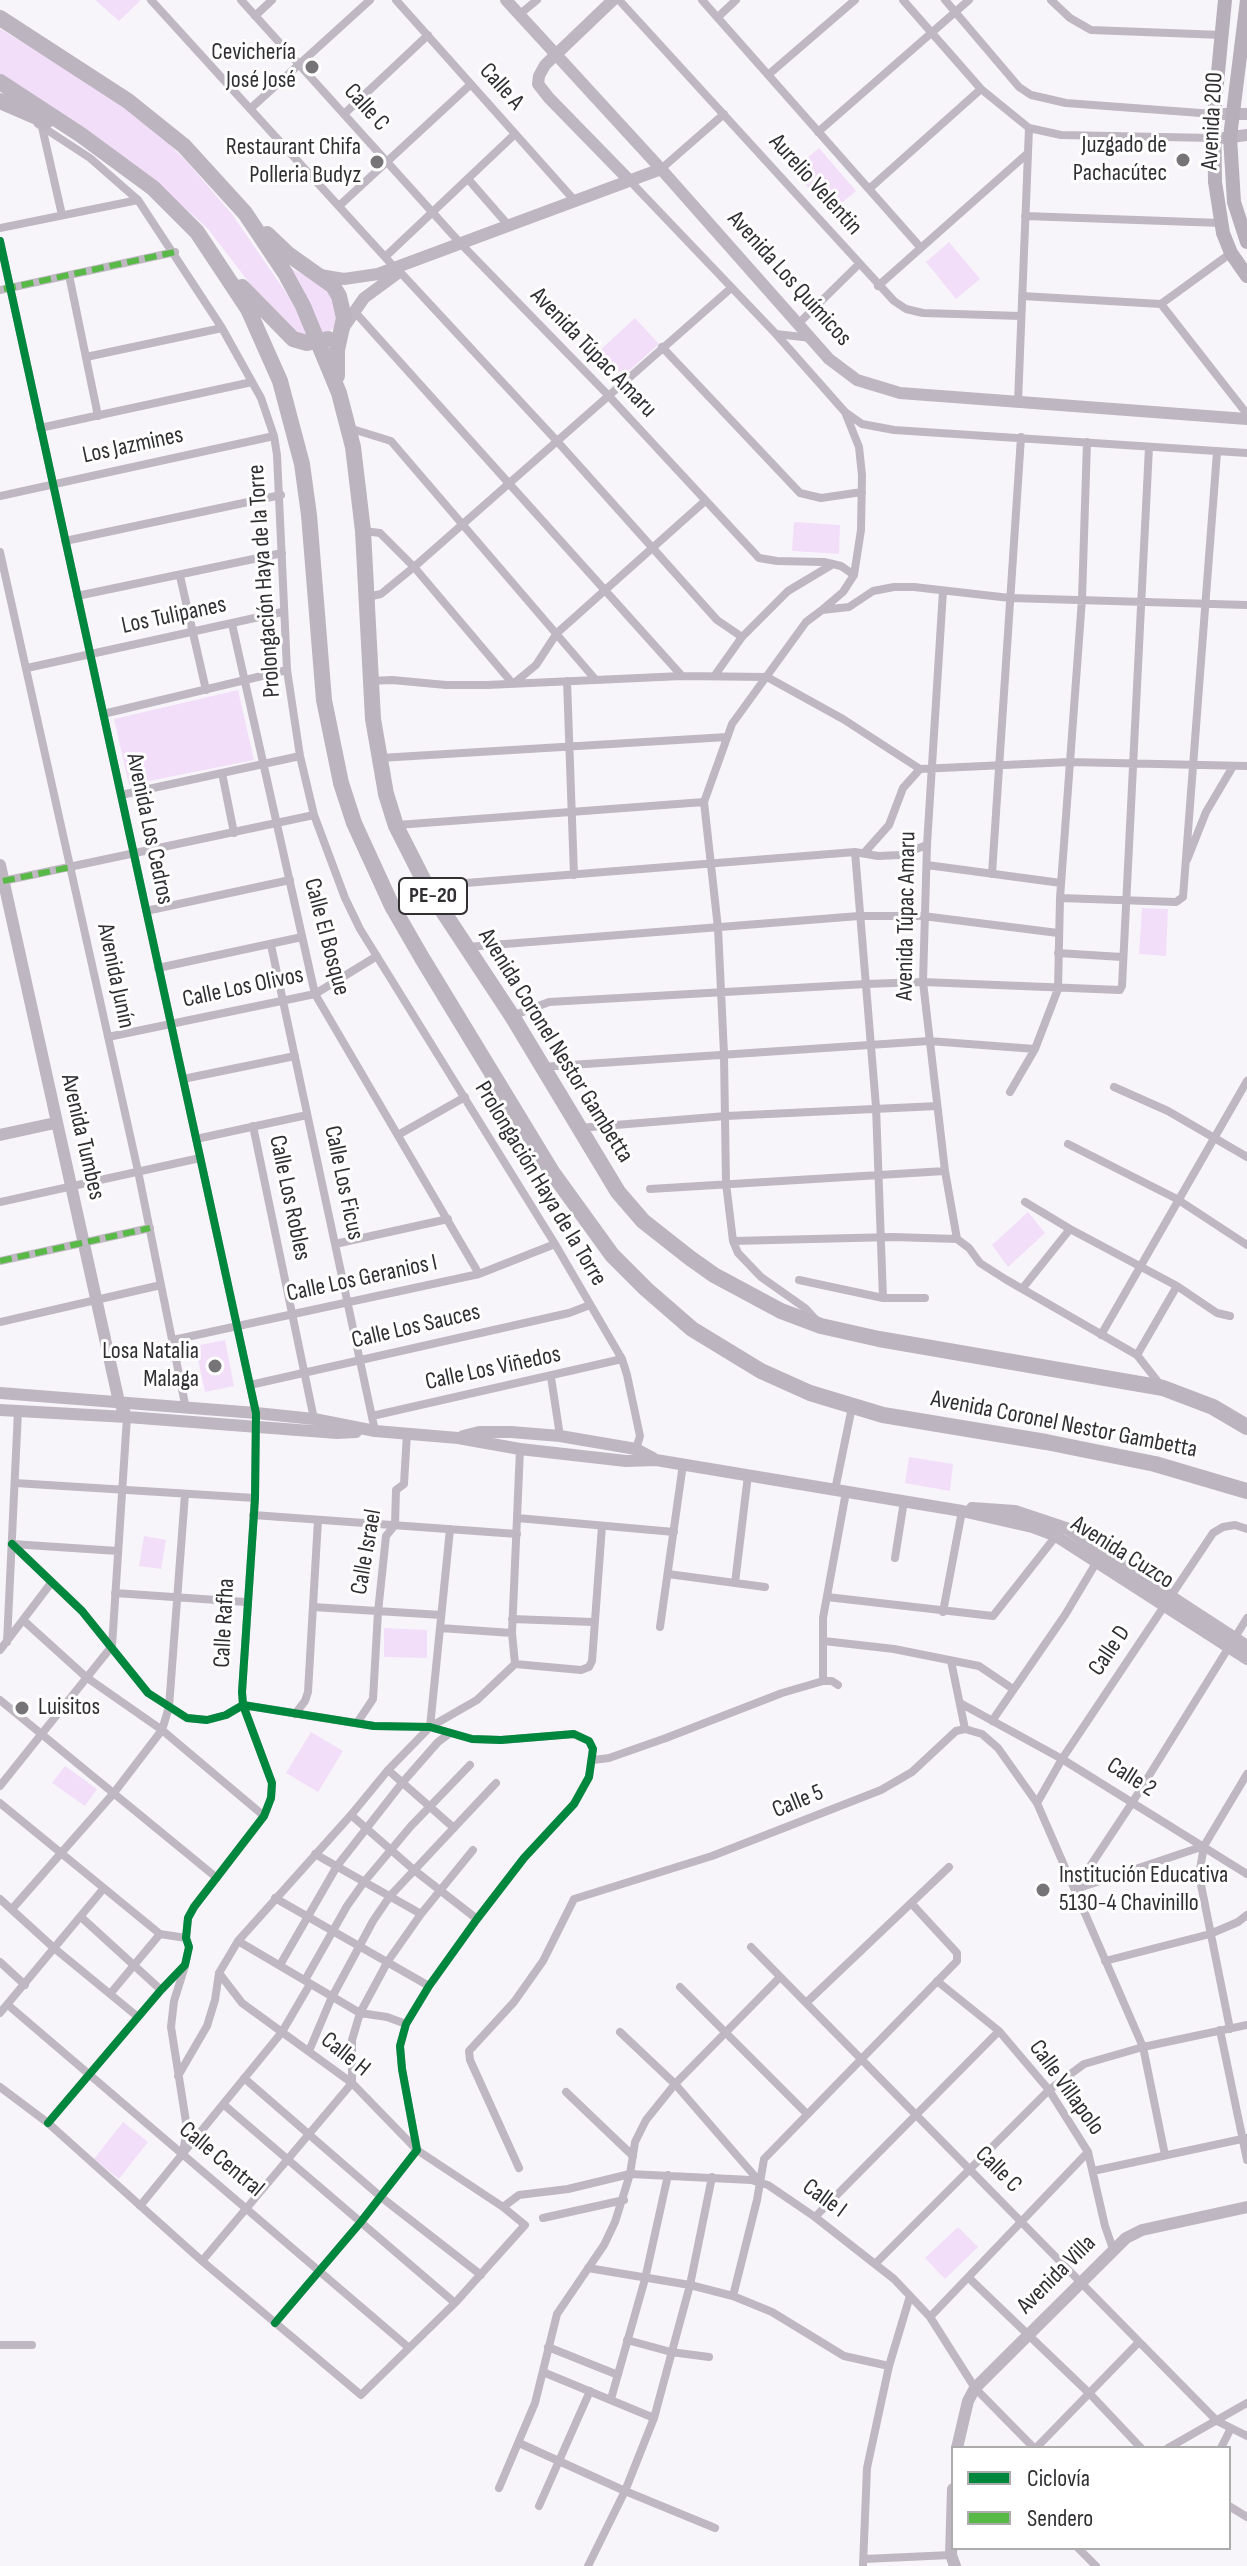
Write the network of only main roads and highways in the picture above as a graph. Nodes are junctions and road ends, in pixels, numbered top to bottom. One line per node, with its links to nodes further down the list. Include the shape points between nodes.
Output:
1 (1225, 0): 10 (main road, Avenida 200, via 1214,114 1215,182 1231,253)
2 (1247, 0): 8 (main road, Avenida 200, via 1230,137 1234,202)
3 (0, 18): 7 (highway, Avenida Coronel Nestor Gambetta / PE-20, via 157,123)
4 (0, 82): 6 (highway, Avenida Coronel Nestor Gambetta / PE-20)
5 (7, 104): 6 (highway)
6 (81, 135): 9 (highway, Avenida Coronel Nestor Gambetta / PE-20, via 153,188)
7 (245, 213): 11 (highway, via 288,254 333,286 343,307); 12 (highway, Avenida Coronel Nestor Gambetta / PE-20, via 285,273)
8 (1247, 242)
9 (214, 255): 12 (highway, via 293,339); 15 (highway, Avenida Coronel Nestor Gambetta / PE-20, via 272,359 292,422 309,515 330,742 354,823 392,906 552,1172 612,1255 669,1310 715,1344 785,1382 852,1407 1104,1452)
10 (1247, 276)
11 (342, 329): 12 (highway); 13 (highway)
12 (320, 343): 13 (highway, Avenida Coronel Nestor Gambetta / PE-20)
13 (339, 393): 14 (highway, Avenida Coronel Nestor Gambetta / PE-20, via 363,531 378,758 396,826 427,887 618,1192 643,1221 714,1275 821,1326 1163,1388)
14 (1247, 1427)
15 (1247, 1491)

